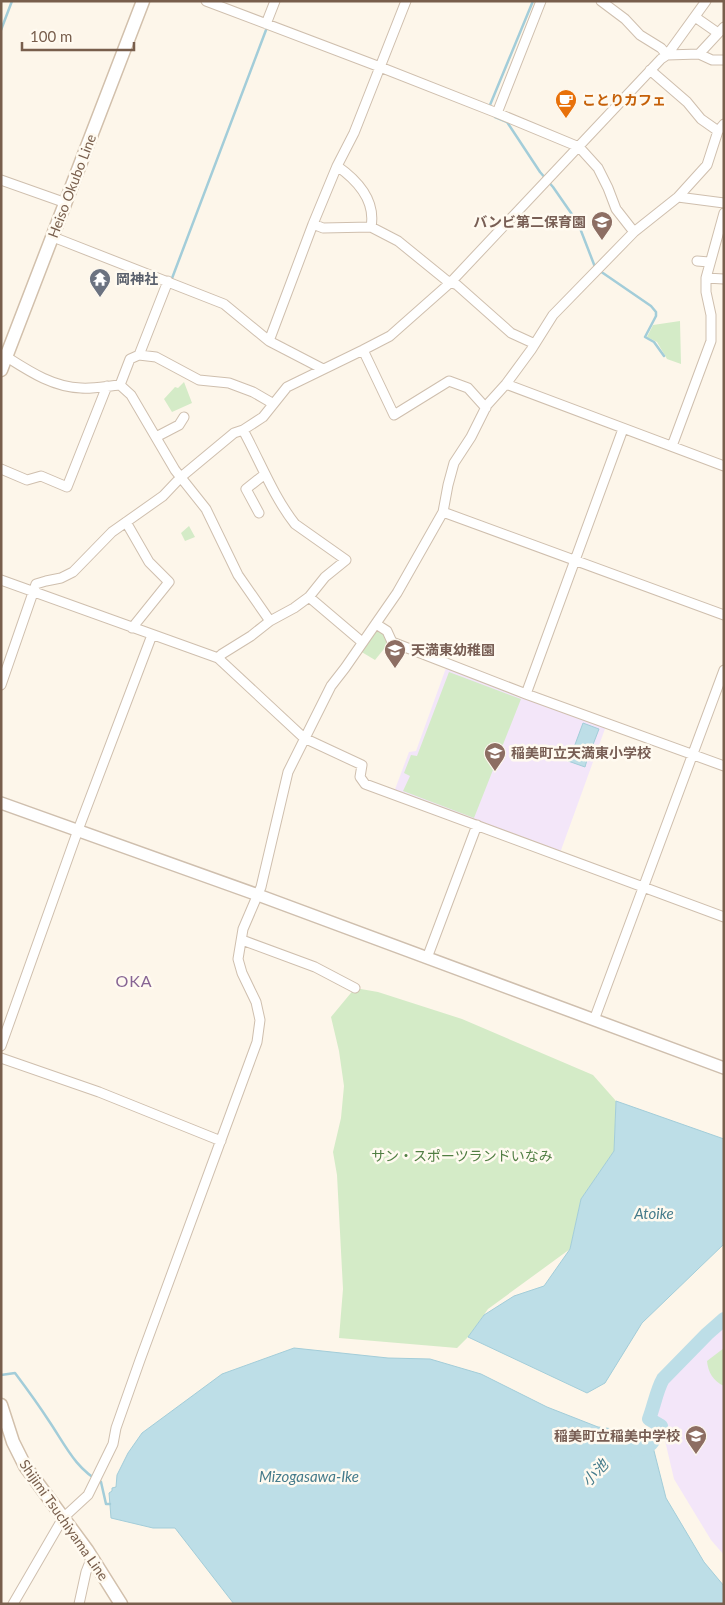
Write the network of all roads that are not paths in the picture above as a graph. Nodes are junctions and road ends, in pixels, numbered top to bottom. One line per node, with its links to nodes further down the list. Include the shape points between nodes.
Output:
1 (143, 1): 23 (main road, Heiso Okubo Line)
2 (206, 1): 9 (street)
3 (275, 1): 9 (street)
4 (406, 1): 14 (street)
5 (541, 1): 16 (street)
6 (601, 1): 12 (street)
7 (706, 1): 8 (street)
8 (695, 17): 10 (street); 12 (street)
9 (266, 24): 14 (street)
10 (721, 30): 11 (street)
11 (699, 54): 12 (street); 13 (street, via 712,60)
12 (667, 55): 15 (street)
13 (724, 60)
14 (380, 67): 16 (street); 19 (street)
15 (650, 70): 17 (street, via 702,119); 18 (street)
16 (497, 112): 18 (street)
17 (721, 127): 21 (street, via 708,165)
18 (579, 147): 27 (street, via 598,168 616,209); 34 (street)
19 (337, 166): 25 (street); 26 (street, via 358,183 370,204)
20 (1, 180): 23 (street)
21 (678, 198): 22 (street); 27 (street)
22 (724, 203)
23 (66, 204): 28 (main road, Heiso Okubo Line)
24 (724, 213): 30 (street)
25 (313, 224): 26 (street, via 323,228); 35 (street)
26 (371, 226): 34 (street, via 398,241)
27 (634, 232): 36 (street, via 553,316)
28 (53, 237): 33 (street); 38 (main road, Heiso Okubo Line)
29 (697, 261): 30 (street)
30 (709, 262): 31 (street)
31 (706, 278): 32 (street); 51 (street, via 711,341)
32 (724, 279)
33 (168, 281): 35 (street, via 224,304); 39 (street)
34 (451, 282): 36 (street, via 511,333); 37 (street, via 390,336)
35 (269, 341): 40 (street)
36 (535, 344): 42 (street)
37 (363, 350): 40 (street); 46 (street, via 394,415 449,382 468,388)
38 (4, 355): 41 (main road, Heiso Okubo Line); 44 (street, via 28,371 63,386)
39 (139, 355): 43 (street, via 130,359); 45 (street, via 156,357 199,380 236,385)
40 (323, 369): 45 (street, via 287,387)
41 (1, 370)
42 (506, 384): 46 (street); 48 (street)
43 (120, 385): 44 (street); 50 (street, via 131,395)
44 (107, 386): 53 (street, via 67,487 41,476 27,480)
45 (272, 403): 49 (street, via 263,417)
46 (486, 408): 56 (street, via 454,464)
47 (184, 417): 50 (street, via 179,425)
48 (623, 429): 51 (street); 59 (street)
49 (243, 430): 54 (street); 55 (street, via 234,433)
50 (156, 437): 55 (street)
51 (672, 446): 52 (street)
52 (724, 466)
53 (1, 469)
54 (265, 474): 57 (street, via 246,489); 62 (street, via 295,524 346,560 325,577)
55 (181, 477): 58 (street, via 163,496); 64 (street, via 206,509 238,575)
56 (443, 512): 59 (street); 65 (street)
57 (259, 513)
58 (126, 522): 61 (street, via 73,572 36,584); 66 (street, via 149,562 169,582)
59 (575, 560): 63 (street); 72 (street)
60 (1, 580): 61 (street)
61 (34, 592): 66 (street); 71 (street)
62 (309, 597): 64 (street); 68 (street)
63 (724, 616)
64 (270, 621): 69 (street)
65 (376, 624): 68 (street); 72 (street, via 387,631 392,642)
66 (132, 628): 67 (street)
67 (152, 635): 69 (street); 78 (street)
68 (362, 642): 73 (street, via 331,686)
69 (218, 658): 73 (street)
70 (724, 670): 74 (street)
71 (1, 685)
72 (526, 694): 74 (street)
73 (304, 738): 77 (street, via 362,765 360,778 365,784); 80 (street, via 288,772)
74 (693, 754): 75 (street); 79 (street)
75 (724, 766)
76 (1, 803): 78 (street)
77 (477, 825): 79 (street); 83 (street)
78 (78, 830): 80 (street); 86 (street)
79 (643, 887): 81 (street); 85 (street)
80 (258, 895): 82 (street, via 243,929); 83 (street)
81 (724, 917)
82 (242, 940): 84 (street, via 315,968); 89 (street, via 238,959 256,1002 260,1020 258,1042)
83 (427, 958): 85 (street)
84 (355, 988)
85 (594, 1020): 88 (street)
86 (1, 1046)
87 (1, 1058): 89 (street, via 99,1092)
88 (724, 1068)
89 (222, 1141): 91 (street, via 140,1360 113,1444 88,1495)
90 (1, 1405): 91 (main road, Shijimi Tsuchiyama Line, via 25,1466)
91 (63, 1518): 92 (main road, Shijimi Tsuchiyama Line); 93 (street)
92 (92, 1557): 94 (street); 95 (main road, Shijimi Tsuchiyama Line)
93 (13, 1604)
94 (79, 1604)
95 (121, 1604)

